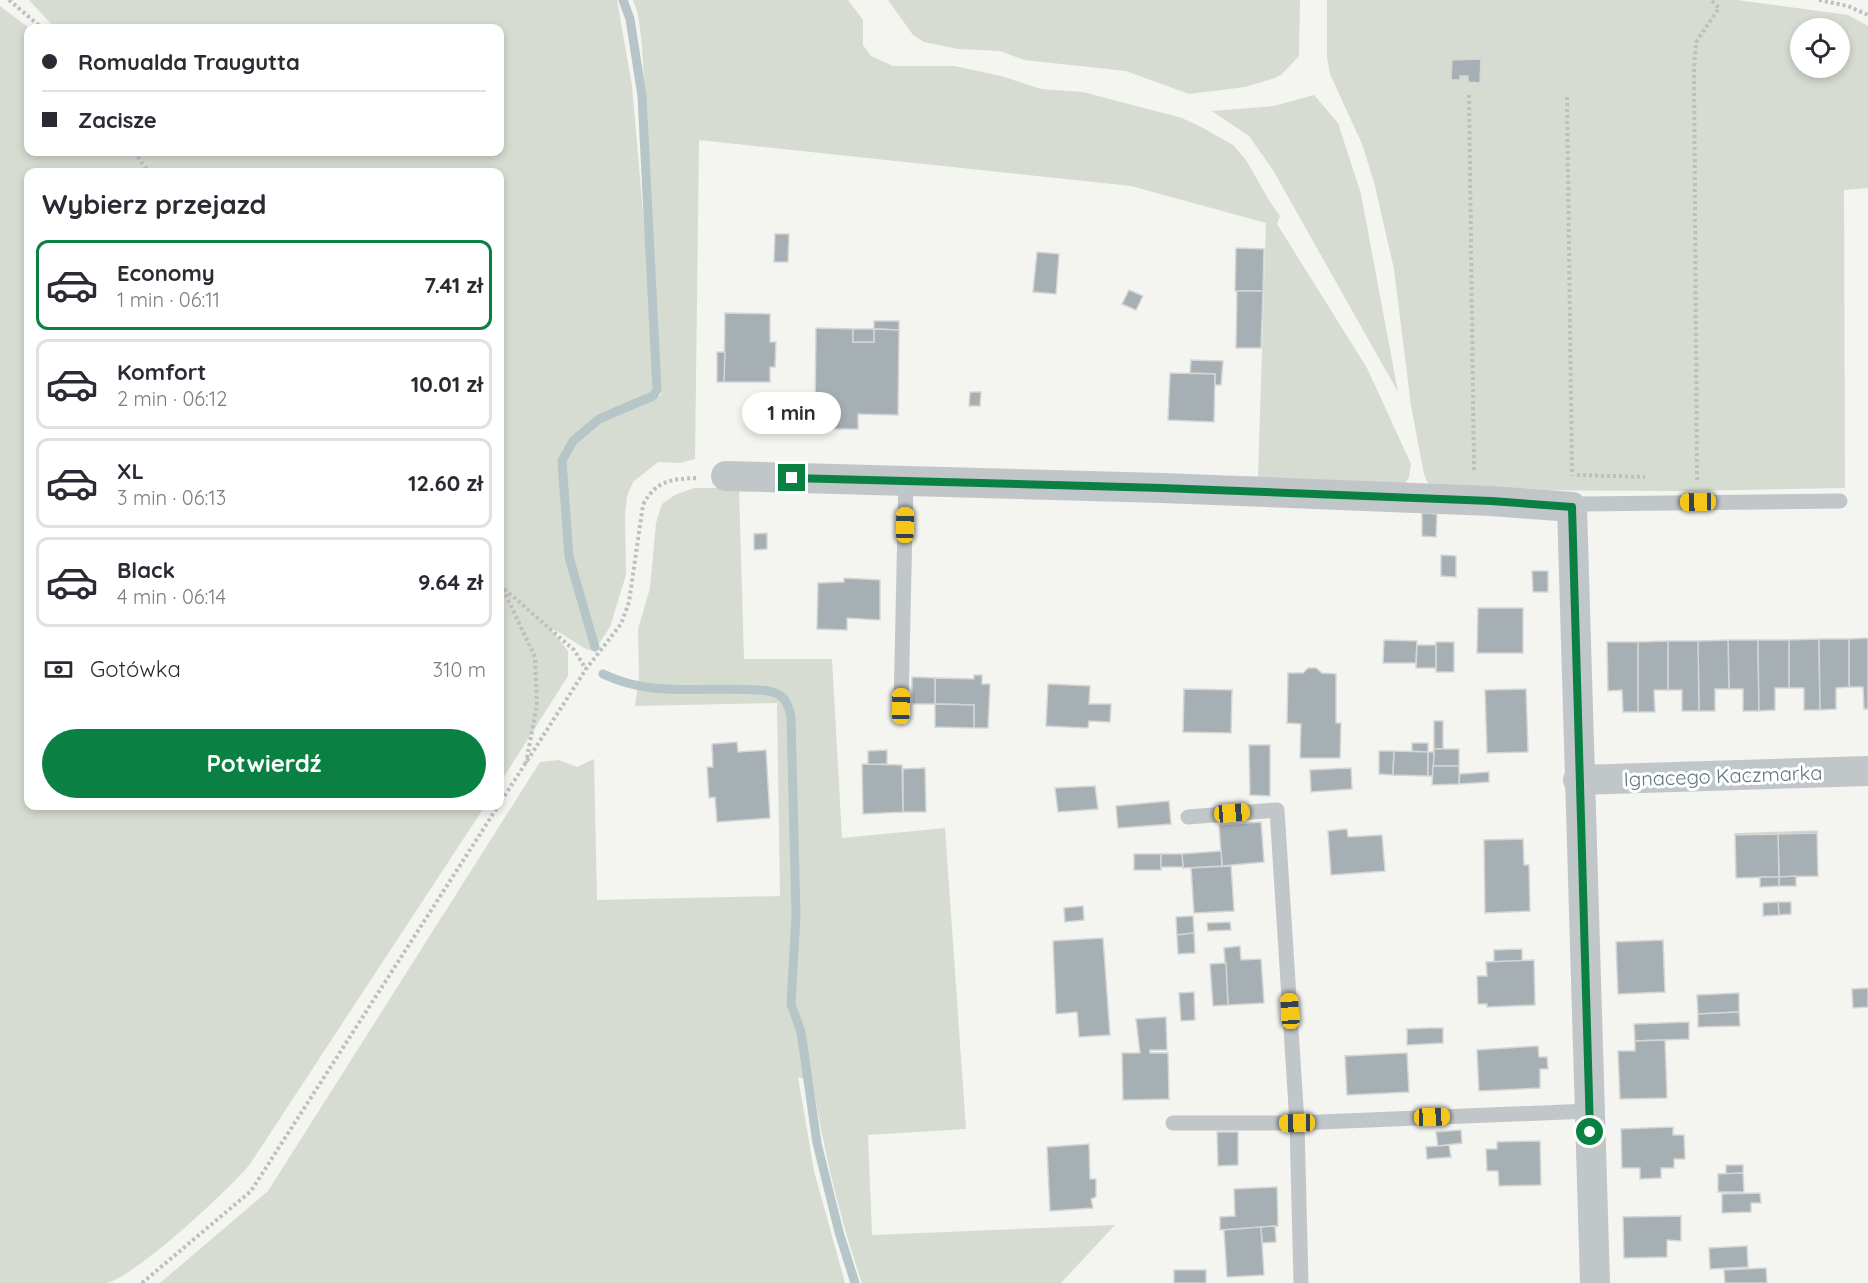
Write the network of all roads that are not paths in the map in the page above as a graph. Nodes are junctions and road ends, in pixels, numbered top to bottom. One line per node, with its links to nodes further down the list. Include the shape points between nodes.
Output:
1 (726, 477): 2 (street)
2 (906, 480): 4 (street); 5 (lane)
3 (1840, 501): 4 (lane)
4 (1572, 507): 7 (street)
5 (901, 706)
6 (1868, 771): 7 (street, Ignacego Kaczmarka)
7 (1578, 780): 9 (street)
8 (1188, 817): 11 (lane, via 1277,810)
9 (1589, 1110): 11 (lane); 13 (street)
10 (1173, 1123): 11 (lane)
11 (1297, 1123): 12 (lane)
12 (1301, 1283)
13 (1595, 1283)

